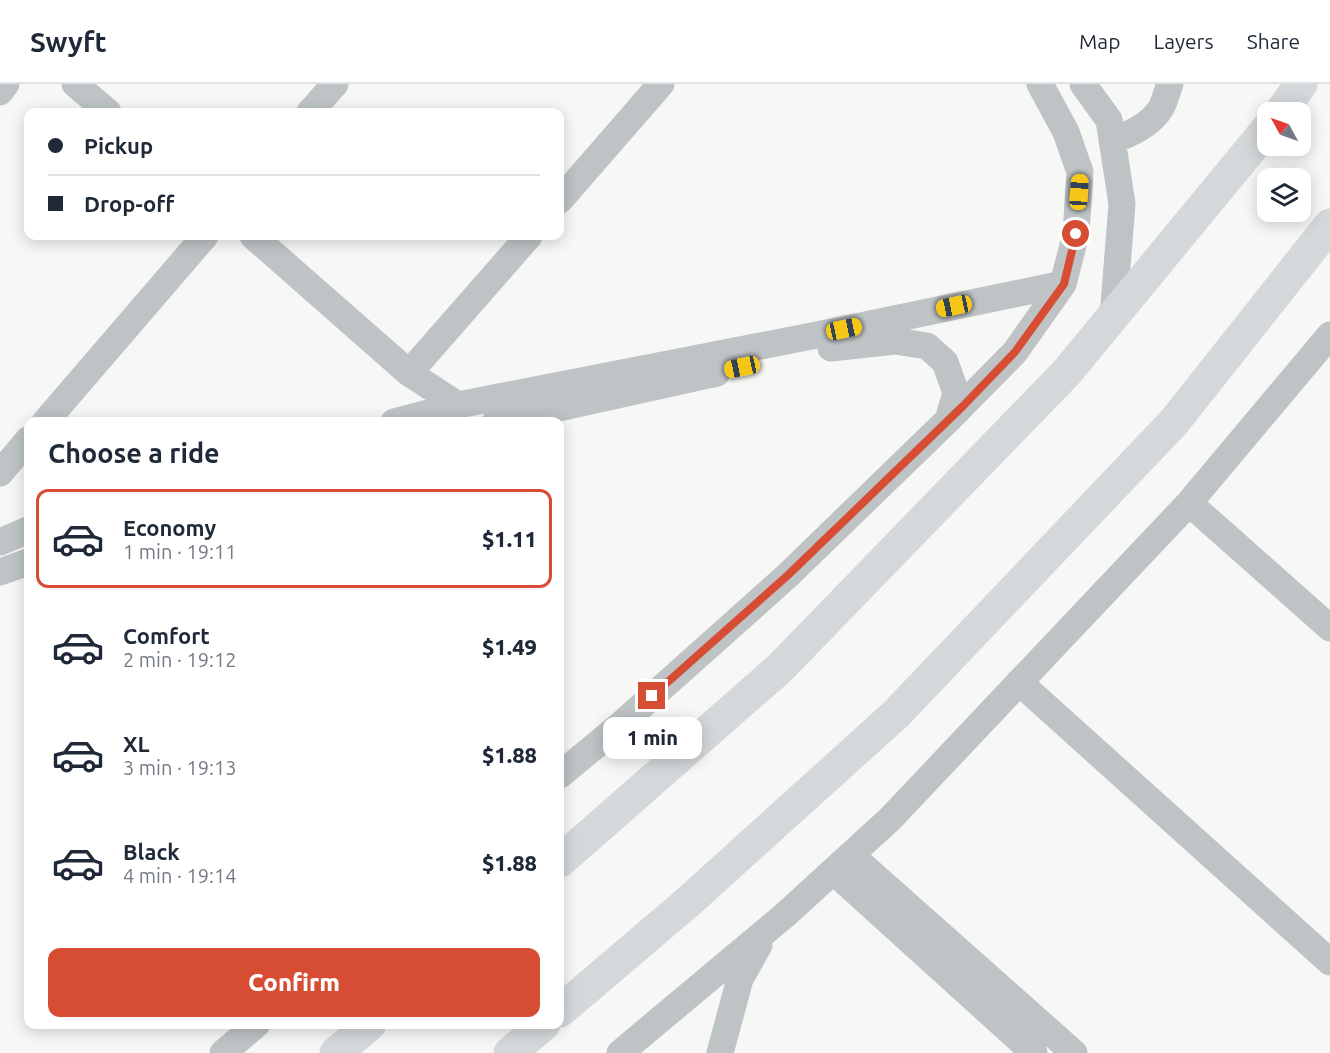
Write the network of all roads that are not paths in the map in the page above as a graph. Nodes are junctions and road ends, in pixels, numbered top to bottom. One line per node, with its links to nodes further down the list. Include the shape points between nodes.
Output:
1 (6, 84): 9 (street)
2 (75, 84): 11 (street)
3 (335, 84): 12 (street)
4 (661, 84): 15 (street)
5 (1040, 84): 20 (street, via 1066,132 1080,172 1076,234)
6 (1083, 84): 13 (street, via 1109,120)
7 (1170, 84): 13 (street, via 1162,107 1152,118)
8 (1301, 84): 10 (main road)
9 (0, 92)
10 (1288, 102)
11 (103, 108)
12 (314, 108)
13 (1112, 141): 21 (street, via 1122,204)
14 (1257, 141): 21 (main road)
15 (564, 195)
16 (1330, 225): 43 (main road, via 1174,422 896,714 688,902)
17 (202, 240): 25 (street)
18 (258, 240): 23 (street)
19 (525, 240): 23 (street)
20 (1064, 284): 24 (street); 28 (street, via 1015,352)
21 (1113, 316): 39 (main road, via 1066,372 780,668)
22 (1330, 335): 31 (street)
23 (409, 373): 24 (street)
24 (458, 405): 26 (street)
25 (49, 417)
26 (413, 417)
27 (518, 417): 28 (street, via 832,348 895,341 927,346 945,362 956,393)
28 (948, 420): 38 (street, via 787,576)
29 (24, 445): 30 (street)
30 (0, 473)
31 (1189, 503): 36 (street); 37 (street)
32 (24, 532): 33 (street)
33 (0, 542)
34 (24, 563): 35 (street)
35 (0, 572)
36 (1330, 628)
37 (1019, 682): 40 (street, via 890,819); 42 (street)
38 (564, 772)
39 (564, 857)
40 (842, 863): 41 (street); 52 (street); 53 (street)
41 (766, 931): 47 (street); 51 (street, via 740,979)
42 (1330, 962)
43 (564, 1008)
44 (251, 1029): 48 (street)
45 (364, 1029): 49 (main road)
46 (538, 1029): 50 (main road)
47 (630, 1051)
48 (223, 1053)
49 (336, 1053)
50 (510, 1053)
51 (720, 1053)
52 (1034, 1053)
53 (1074, 1053)

